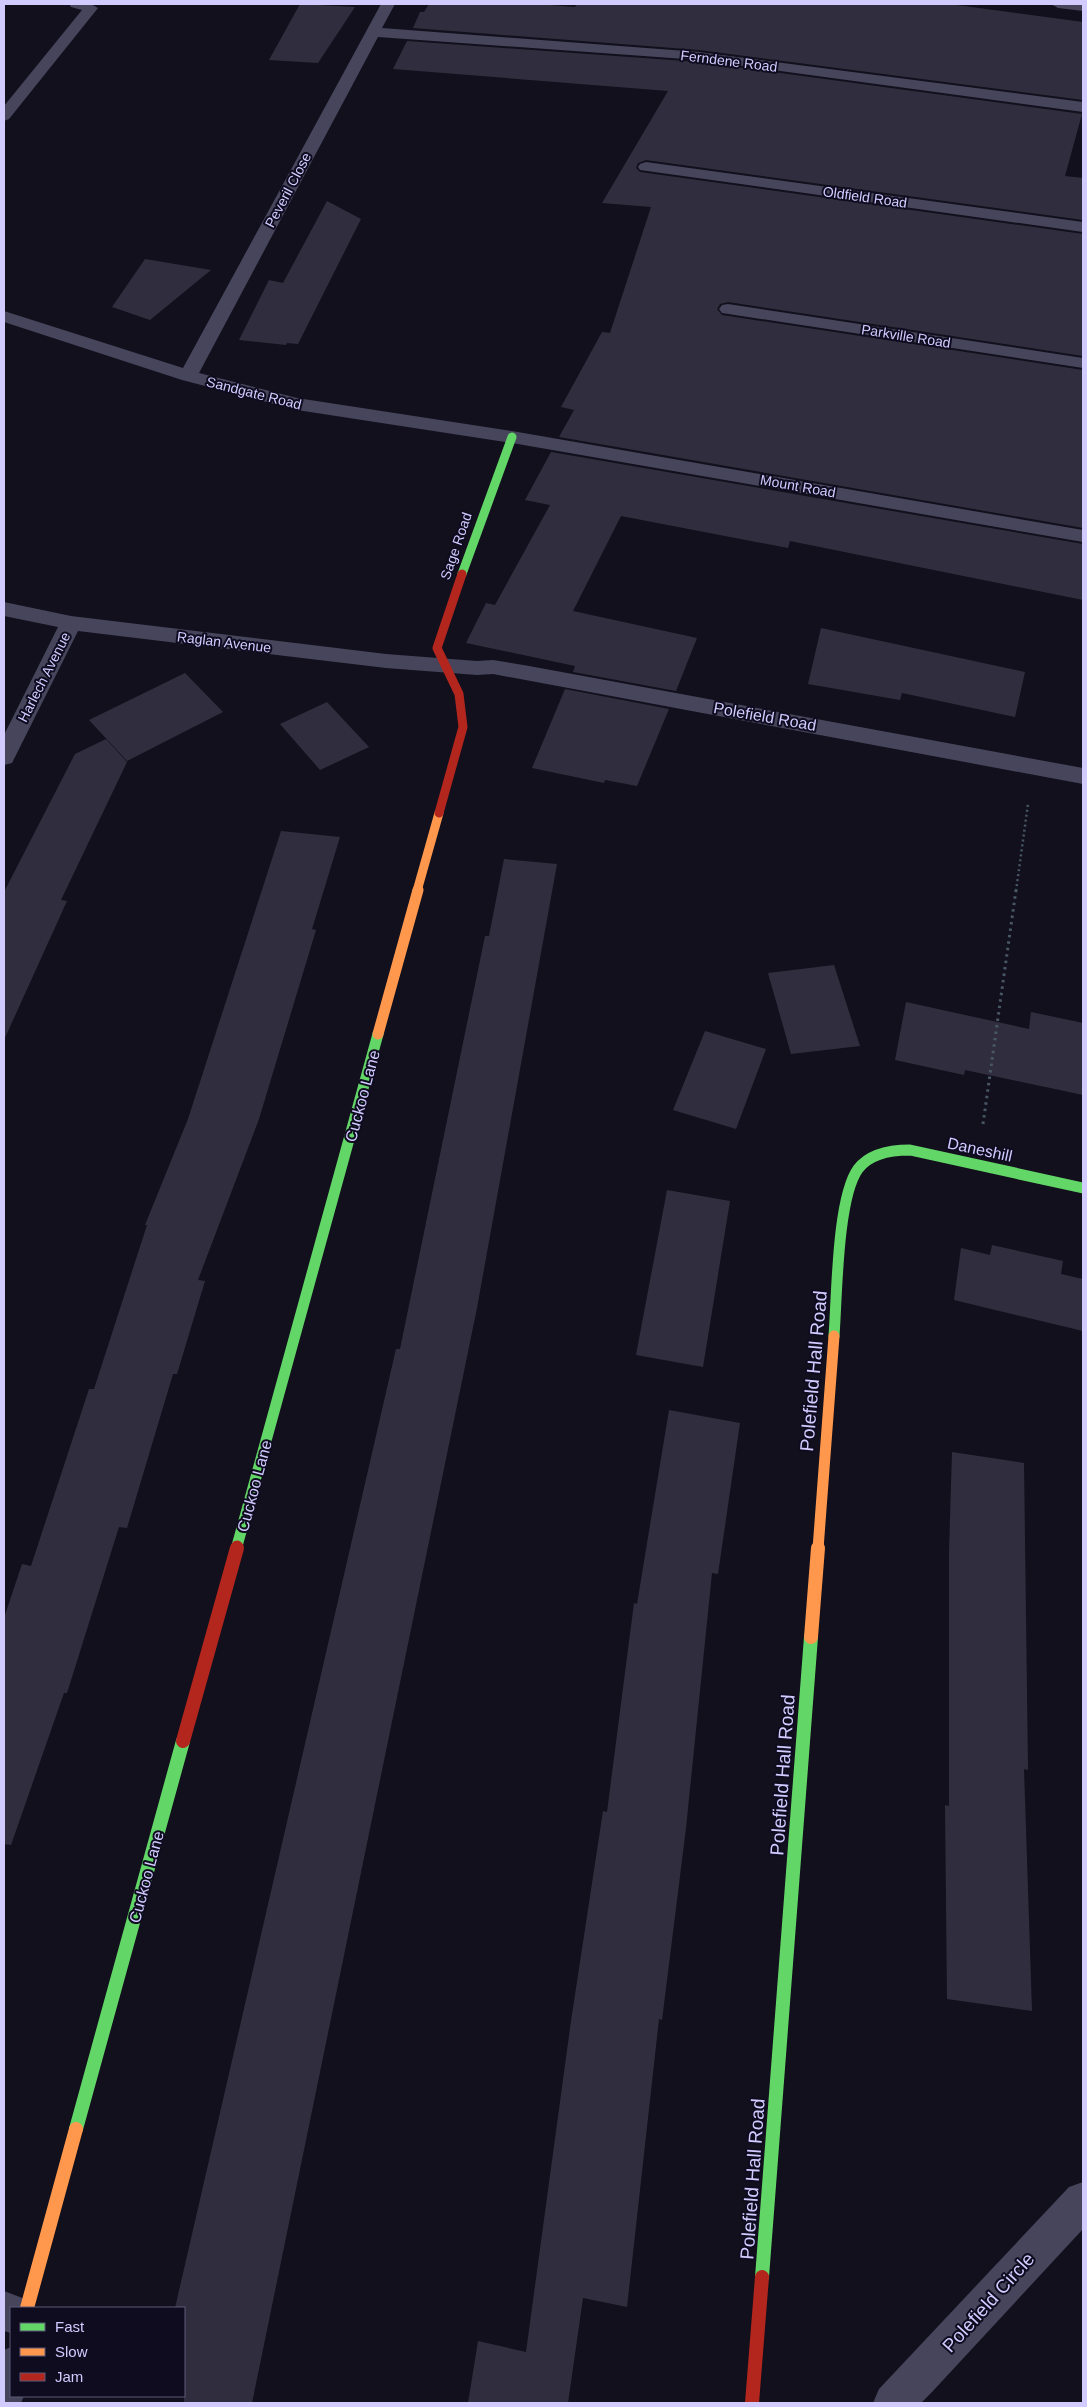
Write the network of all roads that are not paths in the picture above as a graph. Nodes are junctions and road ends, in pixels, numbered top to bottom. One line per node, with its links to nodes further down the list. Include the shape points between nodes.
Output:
1 (76, 4): 7 (street, via 91,8)
2 (388, 4): 5 (street, Peveril Close)
3 (1058, 4): 4 (street)
4 (1083, 7)
5 (373, 32): 6 (street, Ferndene Road, via 699,56); 13 (street, Peveril Close)
6 (1083, 107)
7 (4, 116)
8 (646, 167): 9 (street, Oldfield Road)
9 (1083, 227)
10 (728, 310): 12 (street, Parkville Road)
11 (4, 316): 13 (street, Sandgate Road)
12 (1083, 364)
13 (188, 376): 14 (street, Sandgate Road, via 297,404)
14 (512, 437): 15 (street, Mount Road); 18 (street, Sage Road, via 437,648)
15 (1083, 536)
16 (4, 609): 17 (street, Raglan Avenue)
17 (70, 623): 18 (street, Raglan Avenue); 19 (street, Harlech Avenue)
18 (446, 666): 20 (street, Polefield Road, via 493,667 529,673); 24 (street, Cuckoo Lane, via 463,704 463,727)
19 (4, 757)
20 (1083, 776)
21 (870, 1156): 22 (street, Daneshill, via 887,1150 903,1150); 27 (street, Polefield Hall Road, via 848,1187 844,1203)
22 (1083, 1188)
23 (1083, 2201): 28 (street, Polefield Circle, via 1039,2245 952,2344)
24 (27, 2307)
25 (10, 2371): 26 (street)
26 (4, 2394)
27 (752, 2403)
28 (893, 2403)

